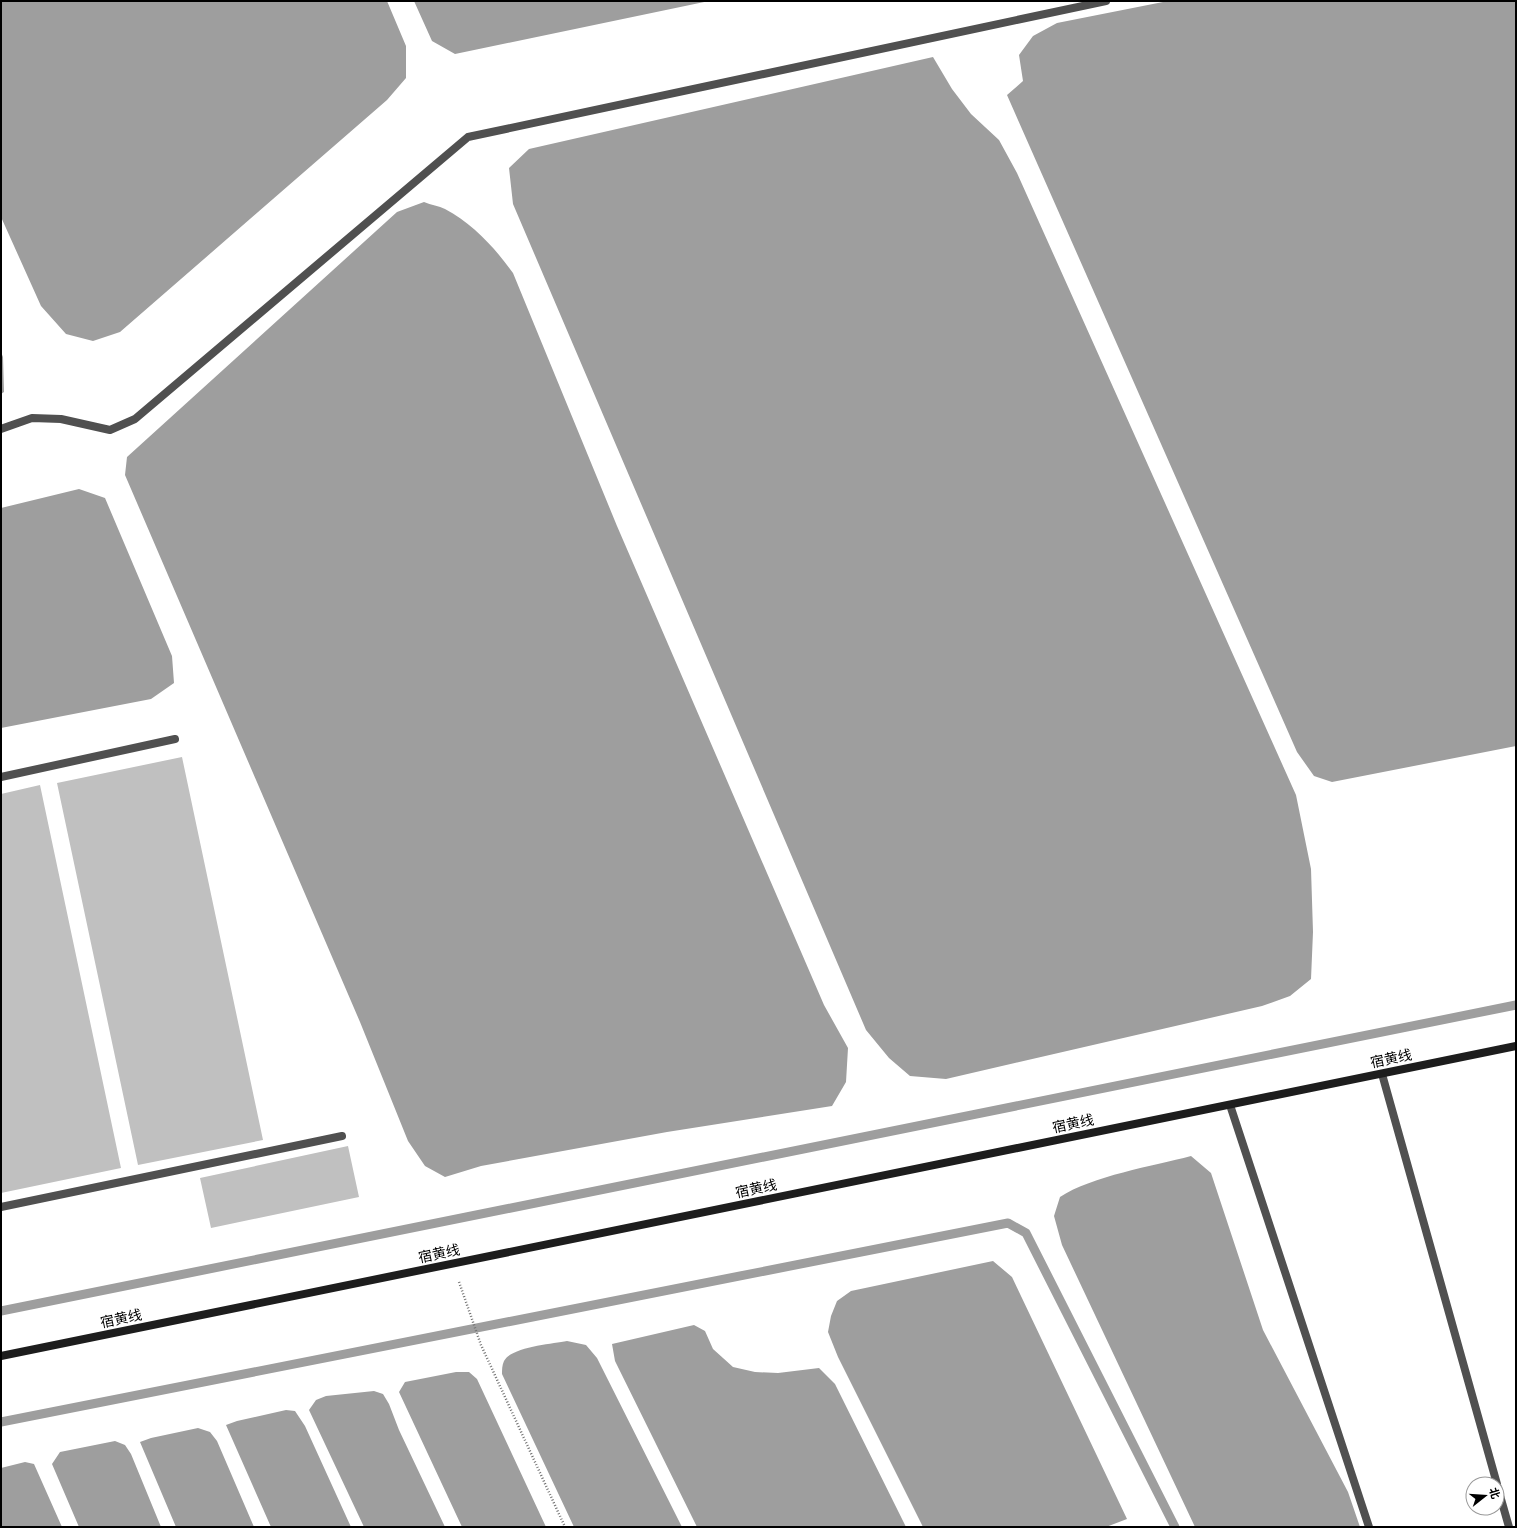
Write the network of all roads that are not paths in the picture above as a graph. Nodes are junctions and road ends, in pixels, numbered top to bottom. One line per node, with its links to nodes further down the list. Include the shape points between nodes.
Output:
1 (1106, 1): 2 (lane, via 468,137 135,419 110,430 61,419 32,418)
2 (1, 429)
3 (175, 739): 4 (lane)
4 (1, 777)
5 (1516, 1046): 6 (main road, 宿黄线)
6 (1382, 1074): 7 (main road, 宿黄线); 11 (lane)
7 (1230, 1105): 10 (main road, 宿黄线); 13 (lane)
8 (342, 1136): 9 (lane)
9 (1, 1207)
10 (1, 1356)
11 (1494, 1476)
12 (1505, 1513): 14 (lane)
13 (1369, 1527)
14 (1509, 1527)

